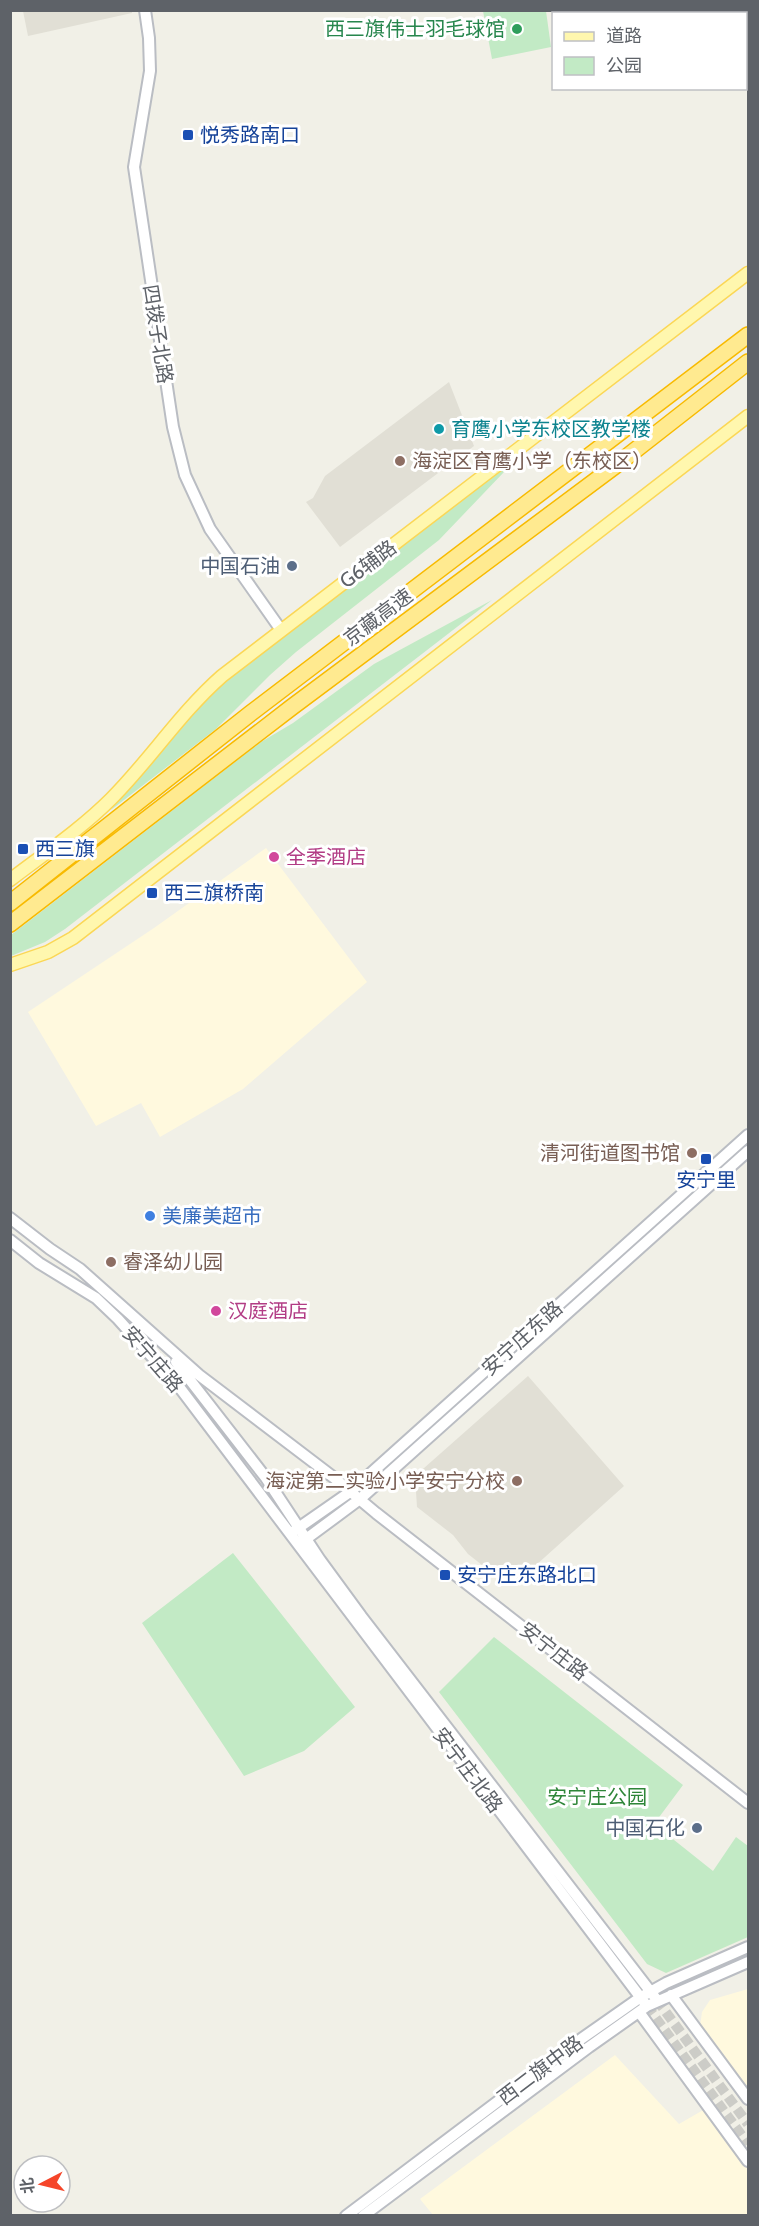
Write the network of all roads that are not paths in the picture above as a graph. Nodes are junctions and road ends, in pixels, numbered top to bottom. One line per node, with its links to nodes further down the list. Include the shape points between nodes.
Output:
1 (145, 10): 6 (main road, 四拨子北路, via 150,71 134,173 177,443 191,490 210,530)
2 (748, 273): 6 (main road, G6辅路)
3 (748, 335): 8 (highway, 京藏高速, via 251,713)
4 (748, 362): 9 (highway, 京藏高速)
5 (748, 416): 10 (main road, via 73,938 48,952)
6 (281, 630): 7 (main road, G6辅路, via 197,698 99,811)
7 (10, 880)
8 (10, 903)
9 (10, 924)
10 (10, 965)
11 (748, 1135): 16 (main road, 安宁庄东路)
12 (748, 1151): 17 (main road, 安宁庄东路)
13 (10, 1218): 15 (main road, 安宁庄路, via 87,1274)
14 (10, 1240): 18 (main road, 安宁庄路, via 39,1263 84,1289 118,1319 180,1388)
15 (157, 1339): 16 (main road, 安宁庄路); 18 (main road, 安宁庄路, via 266,1478)
16 (350, 1492): 17 (main road, 安宁庄路); 18 (main road, 安宁庄东路)
17 (360, 1499): 19 (main road, 安宁庄东路); 20 (main road, 安宁庄路)
18 (294, 1531): 19 (main road, 安宁庄北路)
19 (302, 1542): 24 (main road, 安宁庄北路); 25 (main road, 安宁庄北路)
20 (748, 1803)
21 (748, 1947): 24 (main road, 西二旗中路)
22 (748, 1962): 23 (main road, 西二旗中路)
23 (671, 1995): 24 (main road, 西二旗中路); 26 (main road)
24 (654, 1996): 25 (main road, 西二旗中路)
25 (642, 2005): 27 (main road, 安宁庄北路); 28 (main road, 西二旗中路, via 574,2044); 29 (main road, 西二旗中路)
26 (748, 2099)
27 (748, 2161)
28 (346, 2216)
29 (363, 2216)

